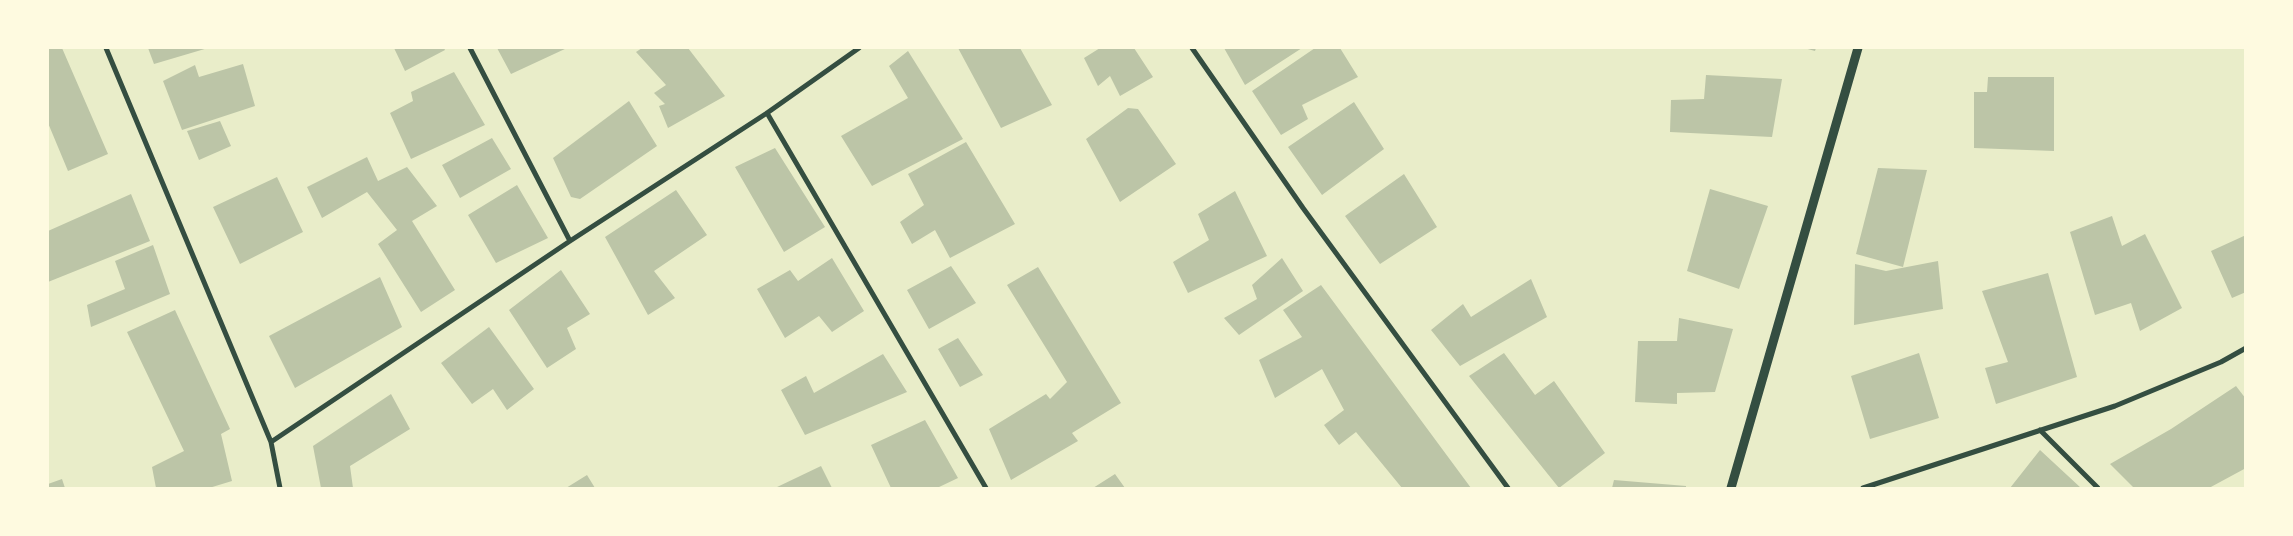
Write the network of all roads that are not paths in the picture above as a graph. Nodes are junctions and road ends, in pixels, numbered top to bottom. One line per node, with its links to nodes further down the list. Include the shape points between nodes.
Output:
1 (106, 48): 10 (street)
2 (470, 48): 7 (street)
3 (859, 48): 6 (street)
4 (1192, 48): 13 (street, via 1302,208)
5 (1858, 48): 14 (street)
6 (767, 113): 7 (street); 12 (street)
7 (570, 242): 10 (street)
8 (2246, 348): 9 (street, via 2221,362 2115,406)
9 (2040, 430): 15 (street); 16 (street)
10 (271, 442): 11 (street)
11 (280, 488)
12 (986, 488)
13 (1508, 488)
14 (1731, 488)
15 (1864, 488)
16 (2098, 488)

